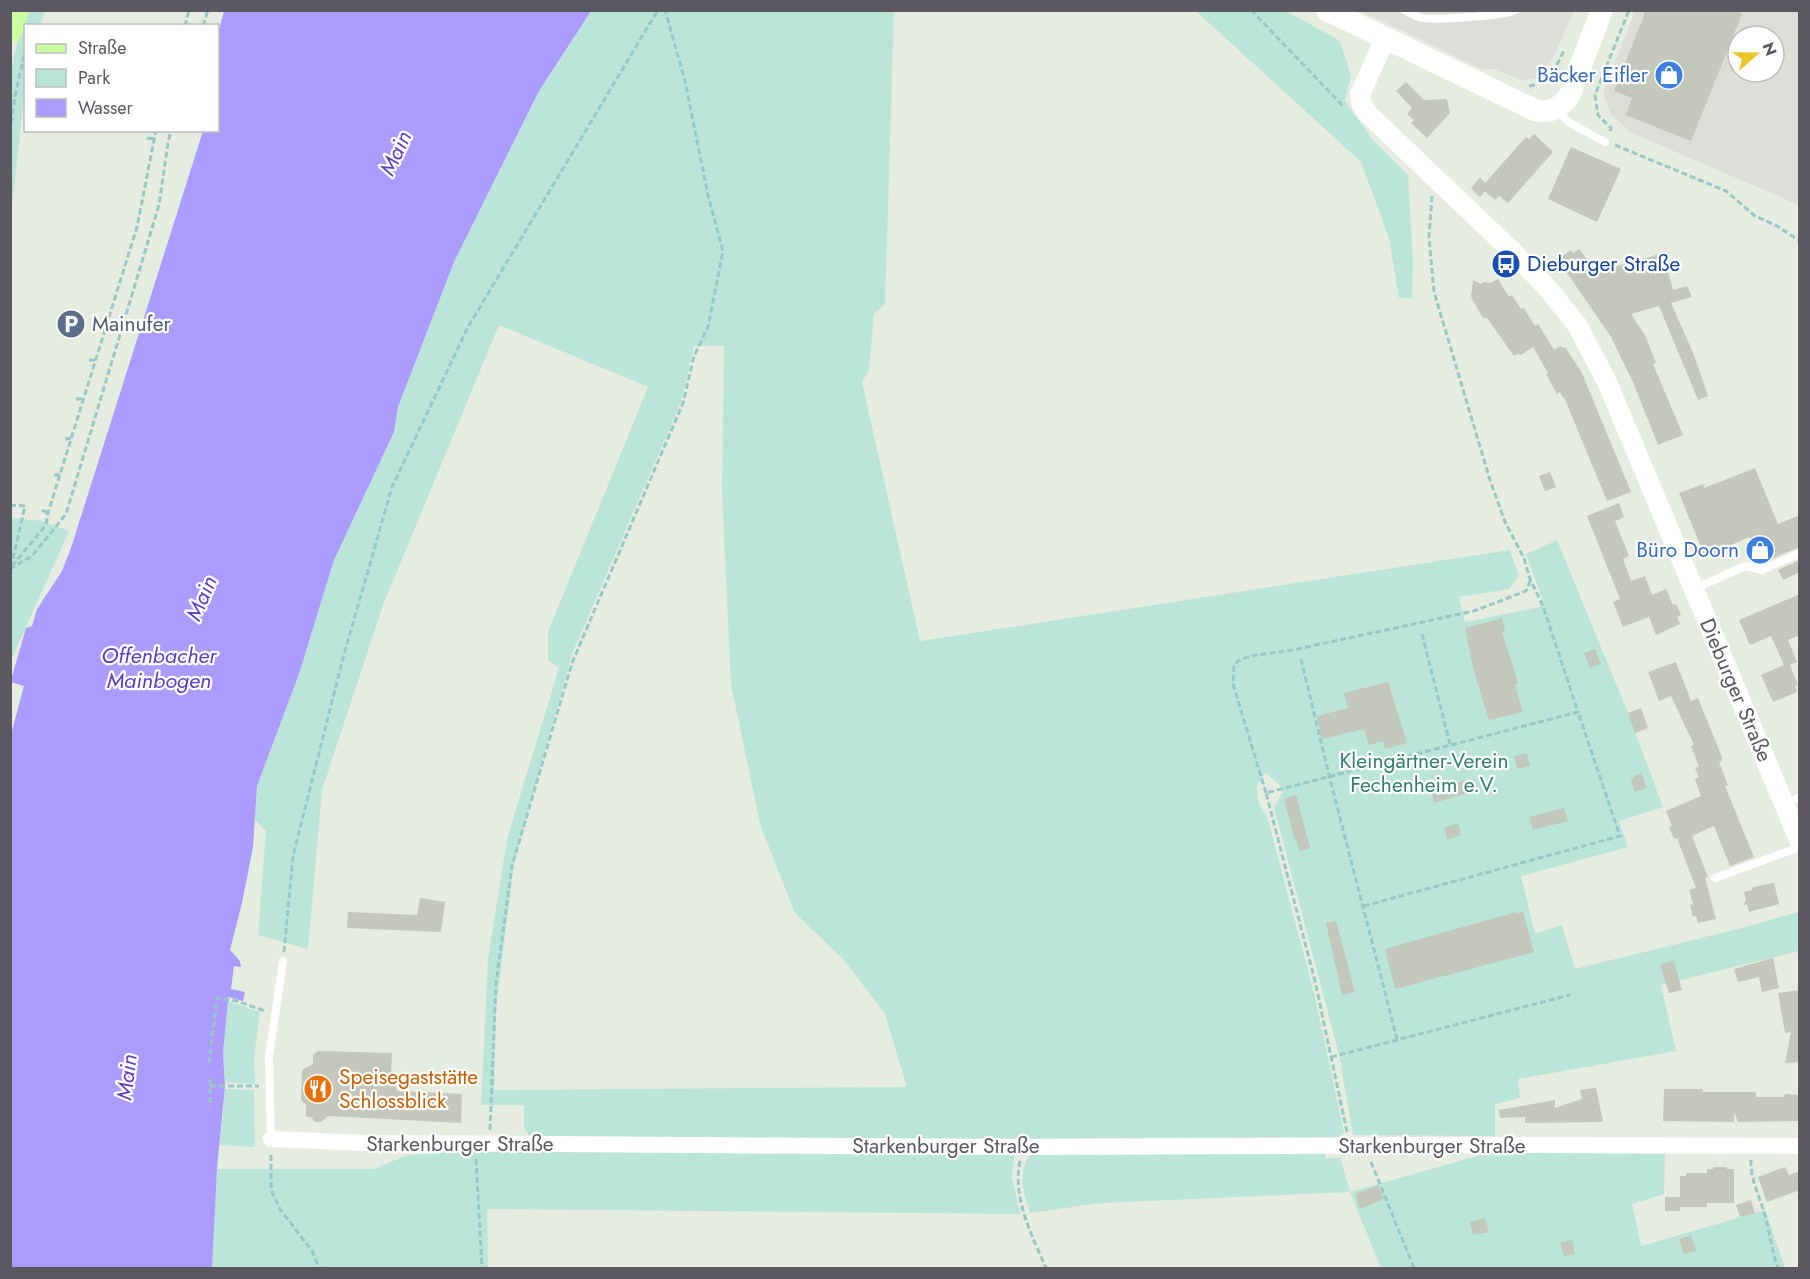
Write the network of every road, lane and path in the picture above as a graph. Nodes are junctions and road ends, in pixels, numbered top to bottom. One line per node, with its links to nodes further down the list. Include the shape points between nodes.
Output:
1 (16, 10): 10 (main road)
2 (658, 10): 53 (path, via 468,327 392,487 293,856)
3 (665, 10): 64 (path, via 723,252 708,327 694,356 683,403 572,663 513,866 496,983)
4 (1251, 10): 15 (path, via 1344,107)
5 (1327, 10): 11 (main road)
6 (1404, 10): 7 (lane, via 1419,18 1500,15)
7 (1516, 10)
8 (1602, 10): 16 (main road, via 1571,90)
9 (1629, 10): 22 (path, via 1594,95 1598,115 1611,128)
10 (10, 30)
11 (1385, 39): 15 (street, via 1360,94); 16 (main road, via 1535,110)
12 (1566, 47): 14 (path, via 1553,71)
13 (24, 56): 17 (path)
14 (1537, 85)
15 (1361, 103): 25 (street, Dieburger Straße)
16 (1556, 109): 22 (lane, via 1568,122)
17 (10, 132)
18 (156, 132): 21 (path)
19 (171, 132): 39 (path, via 159,205 66,514 32,556)
20 (147, 138): 21 (path)
21 (154, 139): 24 (path)
22 (1605, 142): 26 (path, via 1726,191 1755,216)
23 (142, 176): 24 (path)
24 (147, 177): 28 (path)
25 (1442, 183): 40 (path, via 1431,198 1429,237 1434,292 1490,480); 41 (street, Dieburger Straße, via 1535,275 1577,325 1607,382)
26 (1800, 241)
27 (89, 360): 28 (path)
28 (96, 360): 30 (path)
29 (76, 399): 30 (path)
30 (84, 399): 31 (path)
31 (72, 438): 32 (path); 34 (path)
32 (65, 439)
33 (54, 475): 34 (path)
34 (60, 475): 37 (path)
35 (10, 505): 39 (path, via 25,506)
36 (42, 510): 37 (path)
37 (48, 513): 39 (path, via 46,525)
38 (1800, 553): 41 (lane, via 1762,570 1745,566)
39 (10, 568)
40 (1530, 579): 44 (path, via 1543,606); 47 (path, via 1526,591 1474,611 1238,661 1233,684)
41 (1693, 589): 48 (street, Dieburger Straße)
42 (1422, 634): 45 (path)
43 (1301, 659): 46 (path)
44 (1578, 712): 45 (path); 52 (path, via 1620,836)
45 (1450, 744): 46 (path)
46 (1329, 775): 47 (path); 52 (path)
47 (1266, 793): 57 (path)
48 (1792, 801): 49 (street, Dieburger Straße)
49 (1800, 842)
50 (1800, 847): 51 (lane)
51 (1715, 878)
52 (1364, 906): 56 (path)
53 (283, 961): 55 (lane)
54 (1570, 995): 56 (path)
55 (276, 1014): 58 (path, via 217,998); 61 (lane, via 269,1057)
56 (1397, 1039): 57 (path)
57 (1331, 1057): 65 (path, via 1347,1133)
58 (209, 1063)
59 (210, 1078): 60 (path)
60 (210, 1086): 61 (path); 62 (path)
61 (270, 1086): 63 (lane)
62 (210, 1107)
63 (270, 1139): 64 (street, Starkenburger Straße); 69 (path, via 271,1190 280,1209 312,1251)
64 (483, 1144): 68 (street, Starkenburger Straße); 70 (path)
65 (1356, 1146): 66 (street, Starkenburger Straße); 68 (street, Starkenburger Straße); 72 (path)
66 (1752, 1146): 67 (street, Starkenburger Straße); 73 (path, via 1751,1172)
67 (1800, 1146)
68 (1023, 1147): 71 (path, via 1019,1194)
69 (319, 1269)
70 (482, 1269)
71 (1046, 1269)
72 (1414, 1269)
73 (1778, 1269)

